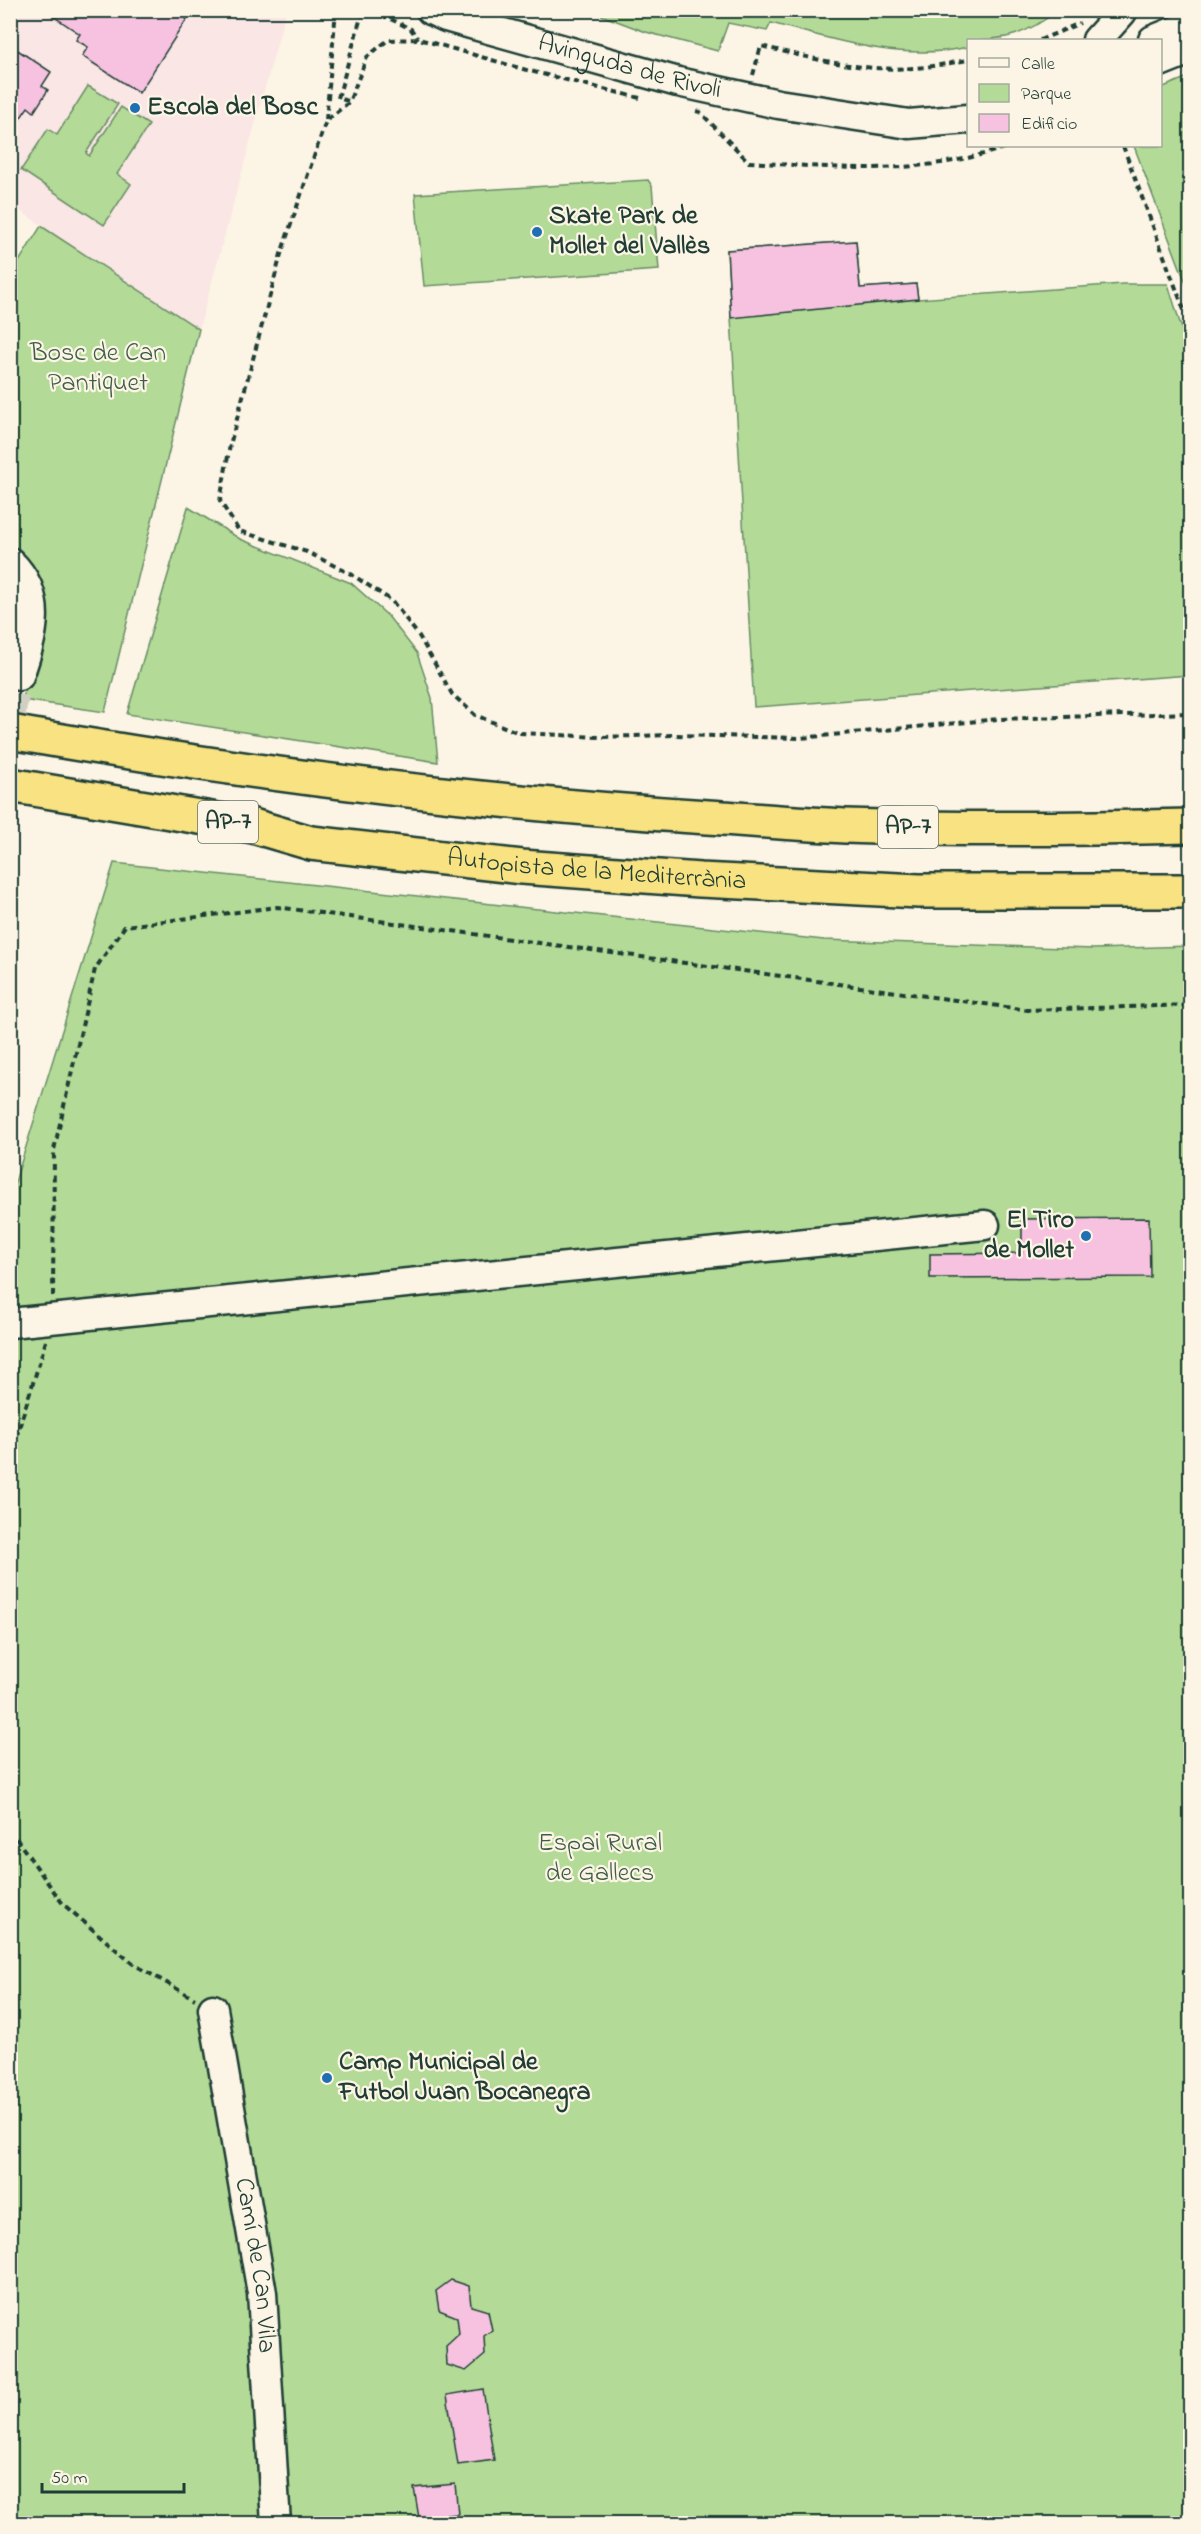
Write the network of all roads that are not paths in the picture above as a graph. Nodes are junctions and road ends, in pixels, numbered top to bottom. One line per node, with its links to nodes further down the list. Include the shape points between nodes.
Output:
1 (431, 10): 9 (street, Avinguda de Rivoli, via 678,82)
2 (1093, 30): 4 (street, via 1122,12 1121,29)
3 (1188, 34): 5 (street); 6 (street); 7 (street)
4 (1126, 39)
5 (1151, 39)
6 (1159, 39)
7 (1162, 61)
8 (967, 101): 9 (street, Avinguda de Rivoli)
9 (832, 112): 10 (street, Avinguda de Rivoli, via 909,124)
10 (967, 119)
11 (10, 562): 12 (street, via 23,574 34,605 31,640)
12 (20, 676)
13 (12, 732): 17 (highway, AP-7, via 157,758 416,792 626,812 844,826 1068,829)
14 (10, 785): 15 (highway, Autopista de la Mediterrània / AP-7)
15 (54, 802): 16 (highway); 18 (highway, Autopista de la Mediterrània / AP-7, via 143,816 254,826 311,843 522,867 919,891)
16 (10, 807)
17 (1191, 826)
18 (1191, 891)
19 (985, 1225): 20 (street)
20 (10, 1323)
21 (213, 2008): 22 (street, Camí de Can Vila, via 262,2293)
22 (276, 2523)

